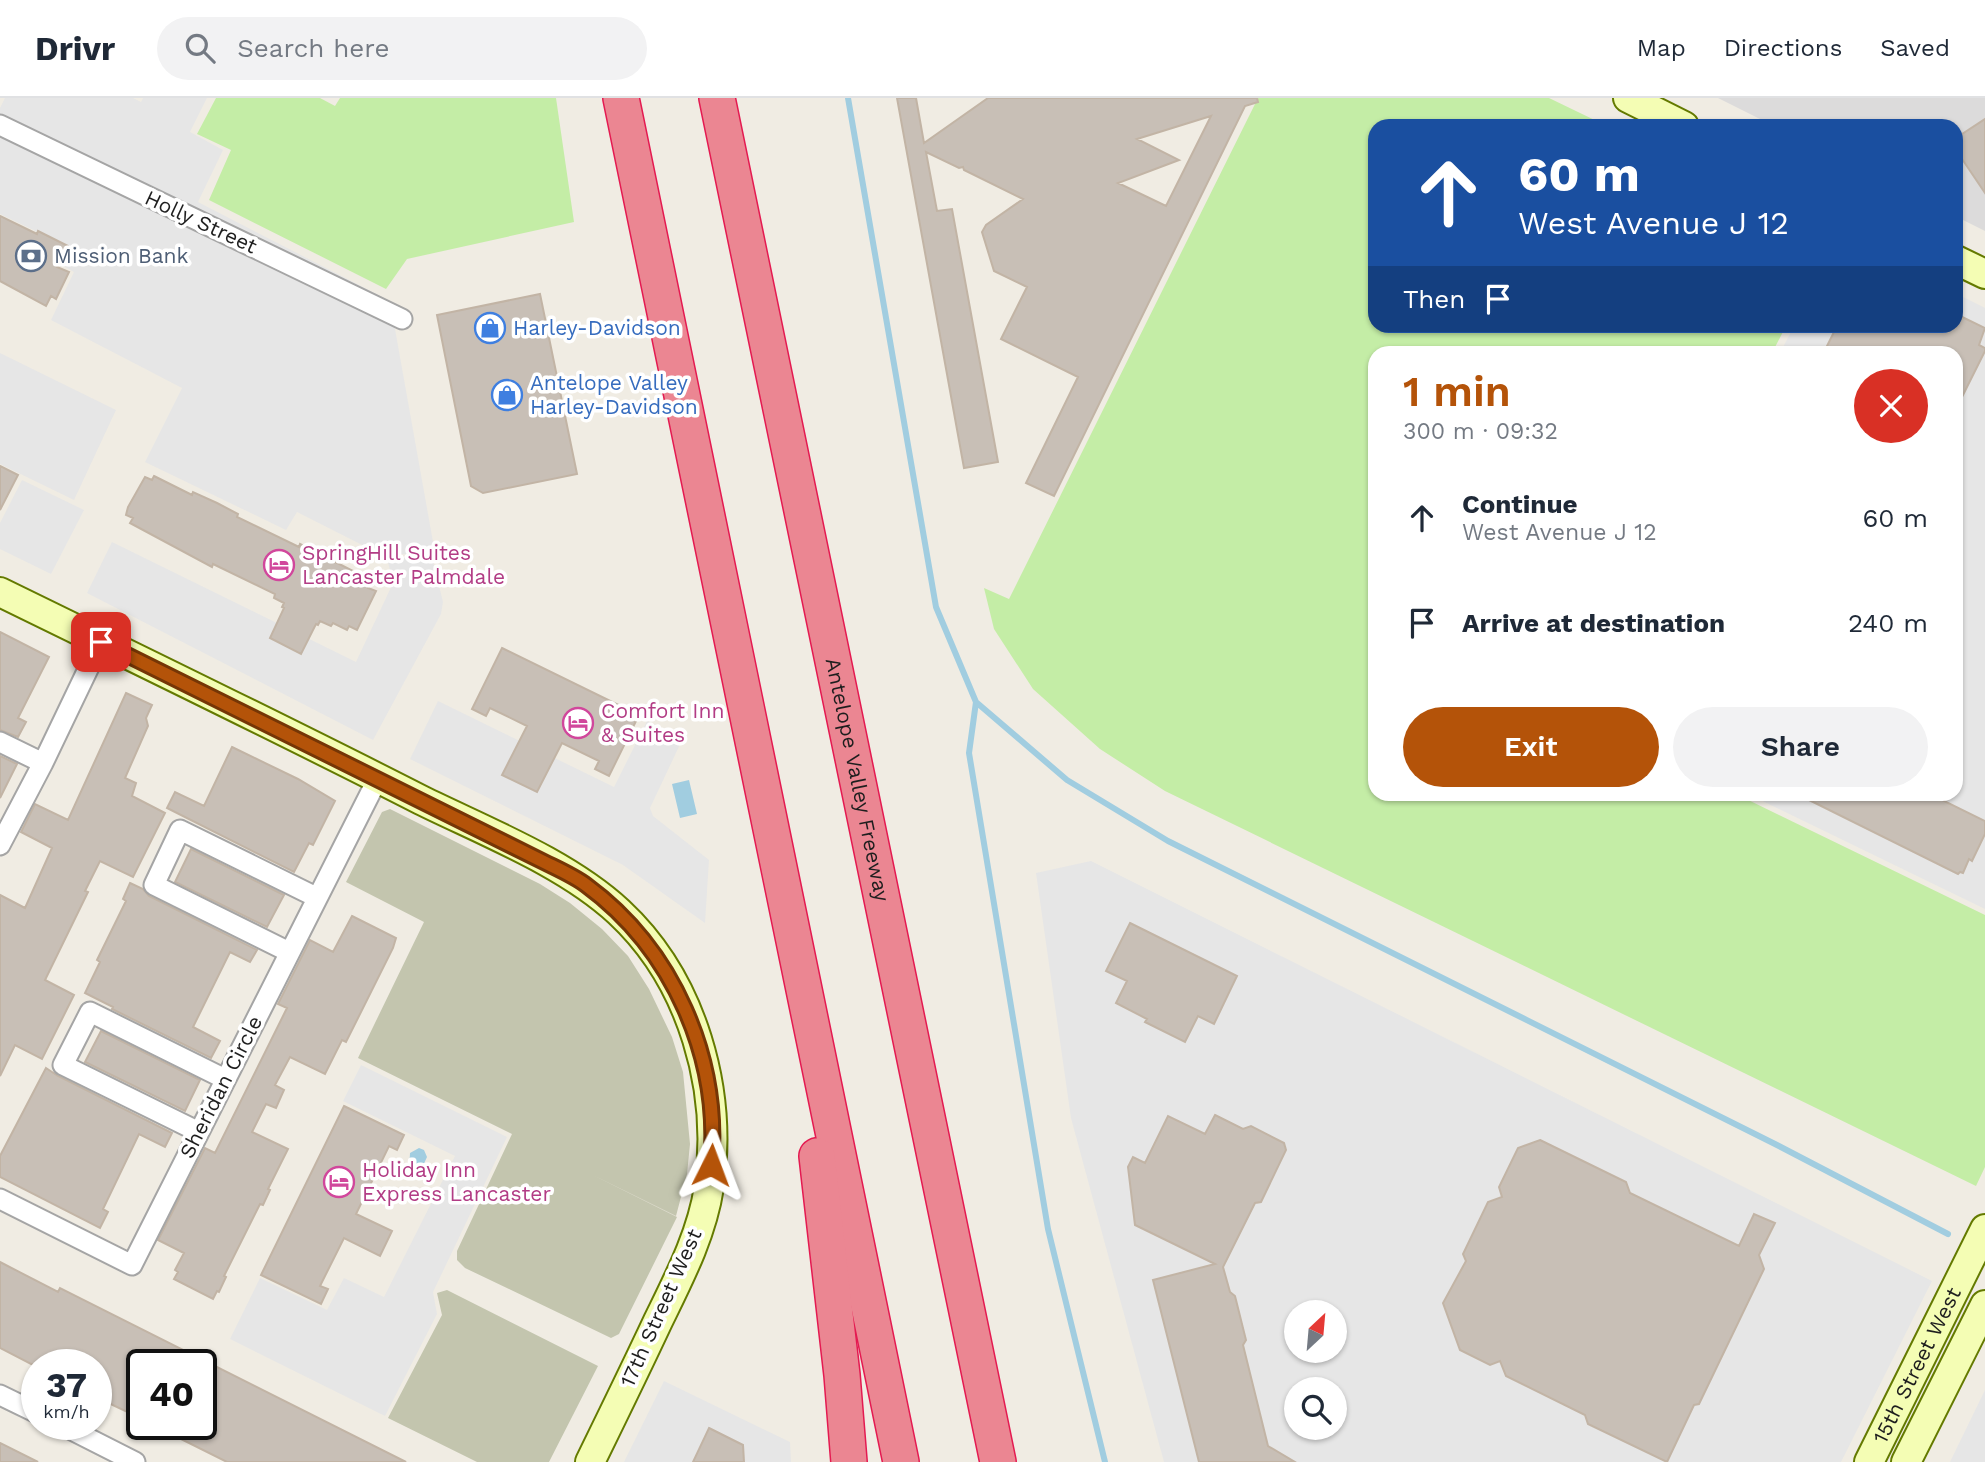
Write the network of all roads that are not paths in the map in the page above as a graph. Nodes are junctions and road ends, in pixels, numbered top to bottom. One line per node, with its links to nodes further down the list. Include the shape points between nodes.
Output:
1 (621, 98): 18 (highway)
2 (718, 98): 31 (highway, Antelope Valley Freeway)
3 (1628, 98): 4 (street)
4 (1670, 119)
5 (0, 125): 8 (street, Holly Street)
6 (1963, 263): 7 (street)
7 (1985, 274)
8 (402, 319)
9 (0, 592): 10 (street, 17th Street West)
10 (101, 642): 12 (street); 13 (street, 17th Street West)
11 (0, 742): 12 (street)
12 (43, 763): 14 (street)
13 (378, 778): 16 (street, Sheridan Circle); 28 (street, 17th Street West, via 584,883 651,949 675,986 698,1039 710,1094 713,1140 708,1190 696,1237 676,1284)
14 (6, 817): 15 (street)
15 (0, 845)
16 (316, 897): 17 (street, Sheridan Circle); 17 (street, via 180,830 154,886)
17 (289, 952): 19 (street, Sheridan Circle)
18 (797, 960): 29 (highway); 30 (highway)
19 (225, 1079): 20 (street, Sheridan Circle); 20 (street, via 90,1012 68,1054 63,1065)
20 (199, 1132): 21 (street, Sheridan Circle, via 132,1265)
21 (0, 1199)
22 (1985, 1229): 32 (street, 15th Street West)
23 (1985, 1305): 33 (street, 15th Street West)
24 (0, 1395): 25 (street)
25 (21, 1405)
26 (92, 1440): 27 (street)
27 (135, 1462)
28 (590, 1462)
29 (849, 1462)
30 (901, 1462)
31 (998, 1462)
32 (1869, 1462)
33 (1906, 1462)

